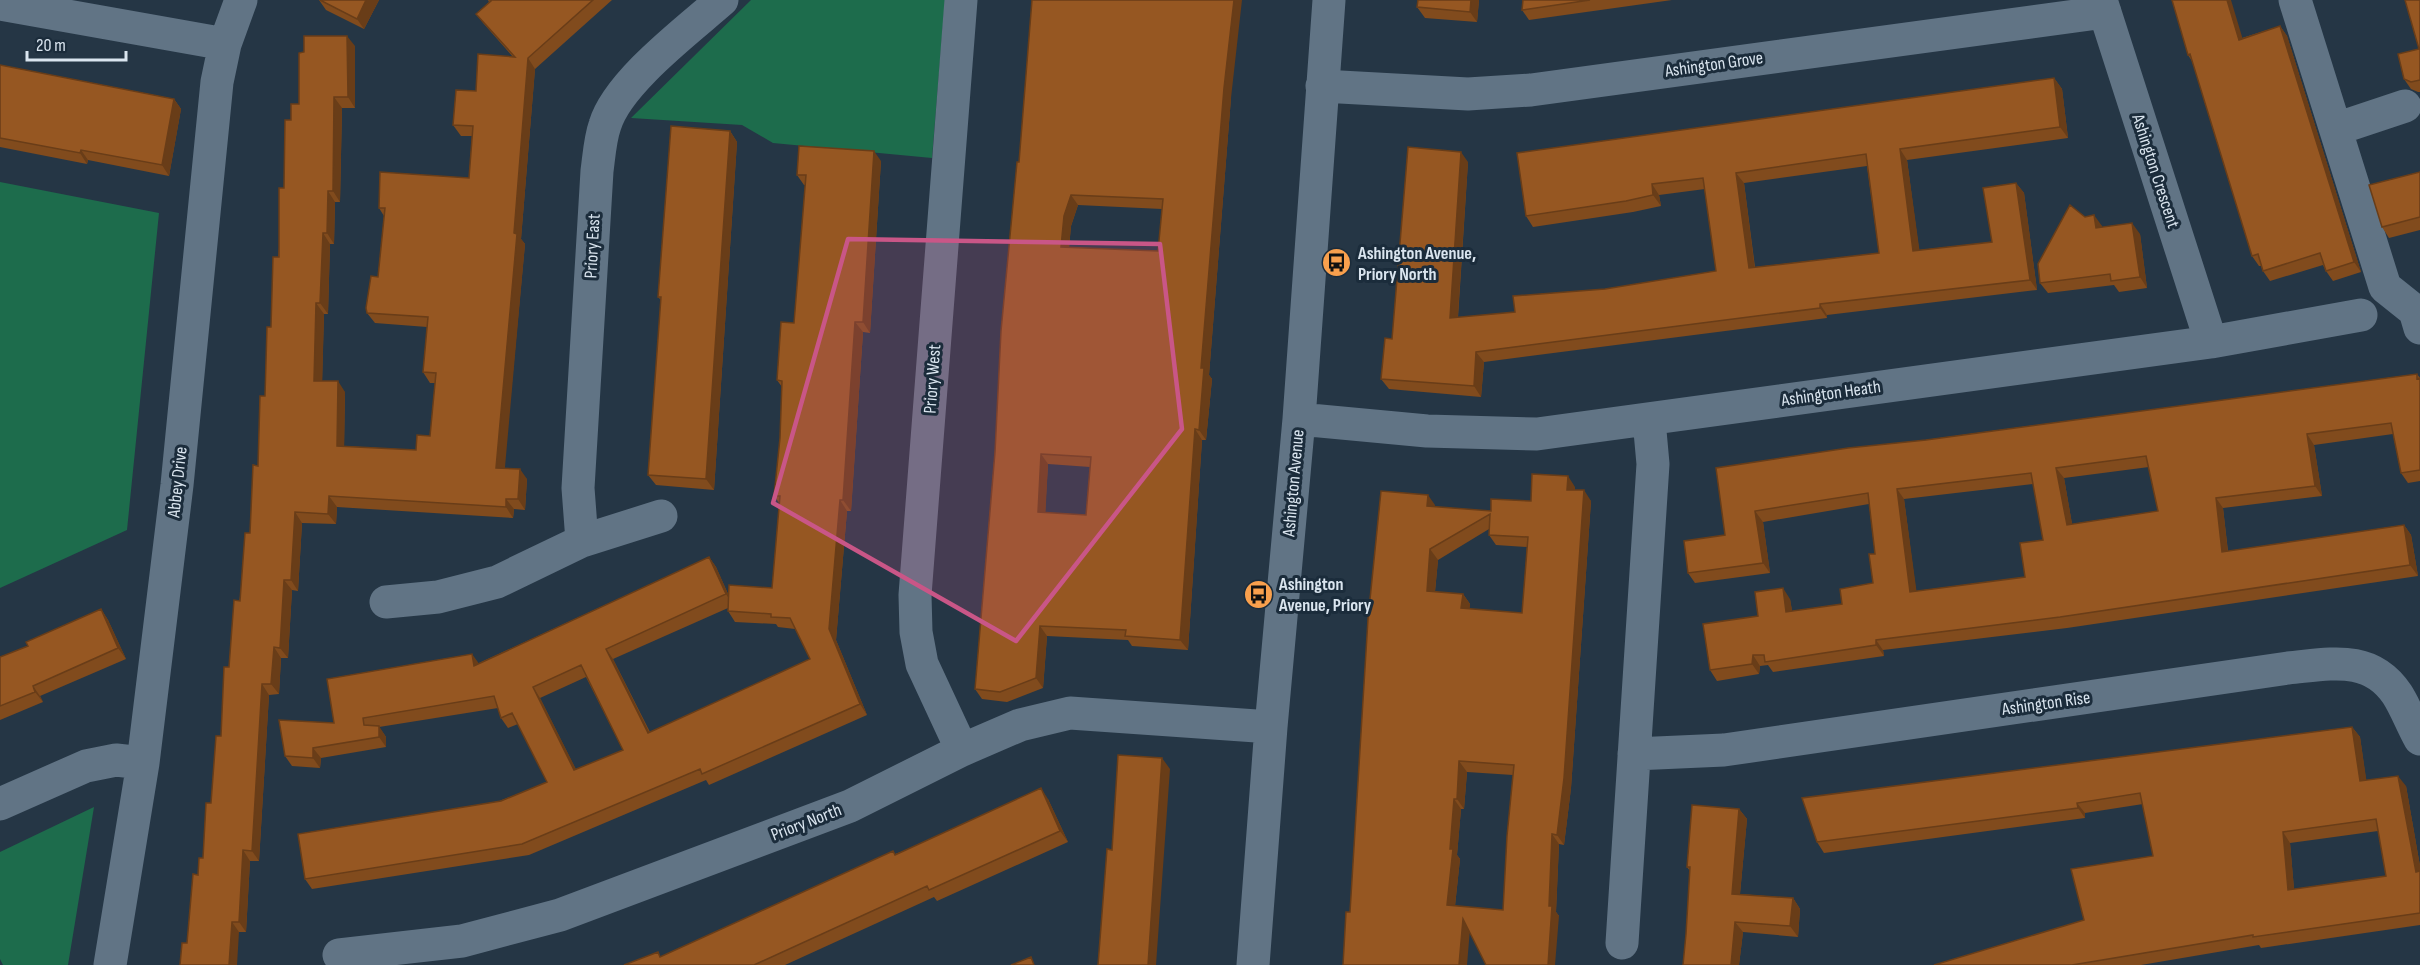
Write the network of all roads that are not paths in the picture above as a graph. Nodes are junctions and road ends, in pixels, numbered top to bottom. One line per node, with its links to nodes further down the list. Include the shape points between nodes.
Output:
1 (241, 0): 8 (street, Abbey Drive)
2 (722, 0): 18 (street, Priory East, via 636,77 605,125 597,171 578,488)
3 (961, 0): 22 (street, Priory West, via 915,595 922,664)
4 (1329, 0): 9 (street, Ashington Avenue)
5 (2295, 0): 11 (street)
6 (0, 4): 8 (street)
7 (2103, 6): 9 (street, Ashington Grove, via 1531,90 1468,94); 14 (street, Ashington Crescent)
8 (225, 44): 24 (street, Abbey Drive, via 217,82 177,484)
9 (1322, 86): 15 (street, Ashington Avenue)
10 (2405, 106): 11 (street)
11 (2336, 129): 13 (street, via 2385,286)
12 (2361, 315): 14 (street, Ashington Heath)
13 (2418, 316)
14 (2211, 342): 16 (street, Ashington Heath)
15 (1299, 419): 16 (street, Ashington Heath, via 1479,434 1537,434); 20 (street, Ashington Avenue)
16 (1648, 420): 23 (street, via 1653,464)
17 (661, 516): 18 (street)
18 (582, 541): 19 (street, via 497,582 438,597)
19 (386, 602)
20 (1270, 727): 22 (street, Priory North, via 1070,713 1020,725); 29 (street, Ashington Avenue)
21 (2420, 739): 23 (street, Ashington Rise, via 2398,695 2381,674 2361,665 2332,664 1724,750)
22 (962, 750): 27 (street, Priory North, via 850,806 560,915 462,941)
23 (1634, 754): 26 (street)
24 (143, 763): 25 (street, via 116,760 86,766); 28 (street, Abbey Drive)
25 (0, 804)
26 (1622, 943)
27 (339, 955)
28 (110, 965)
29 (1253, 965)

